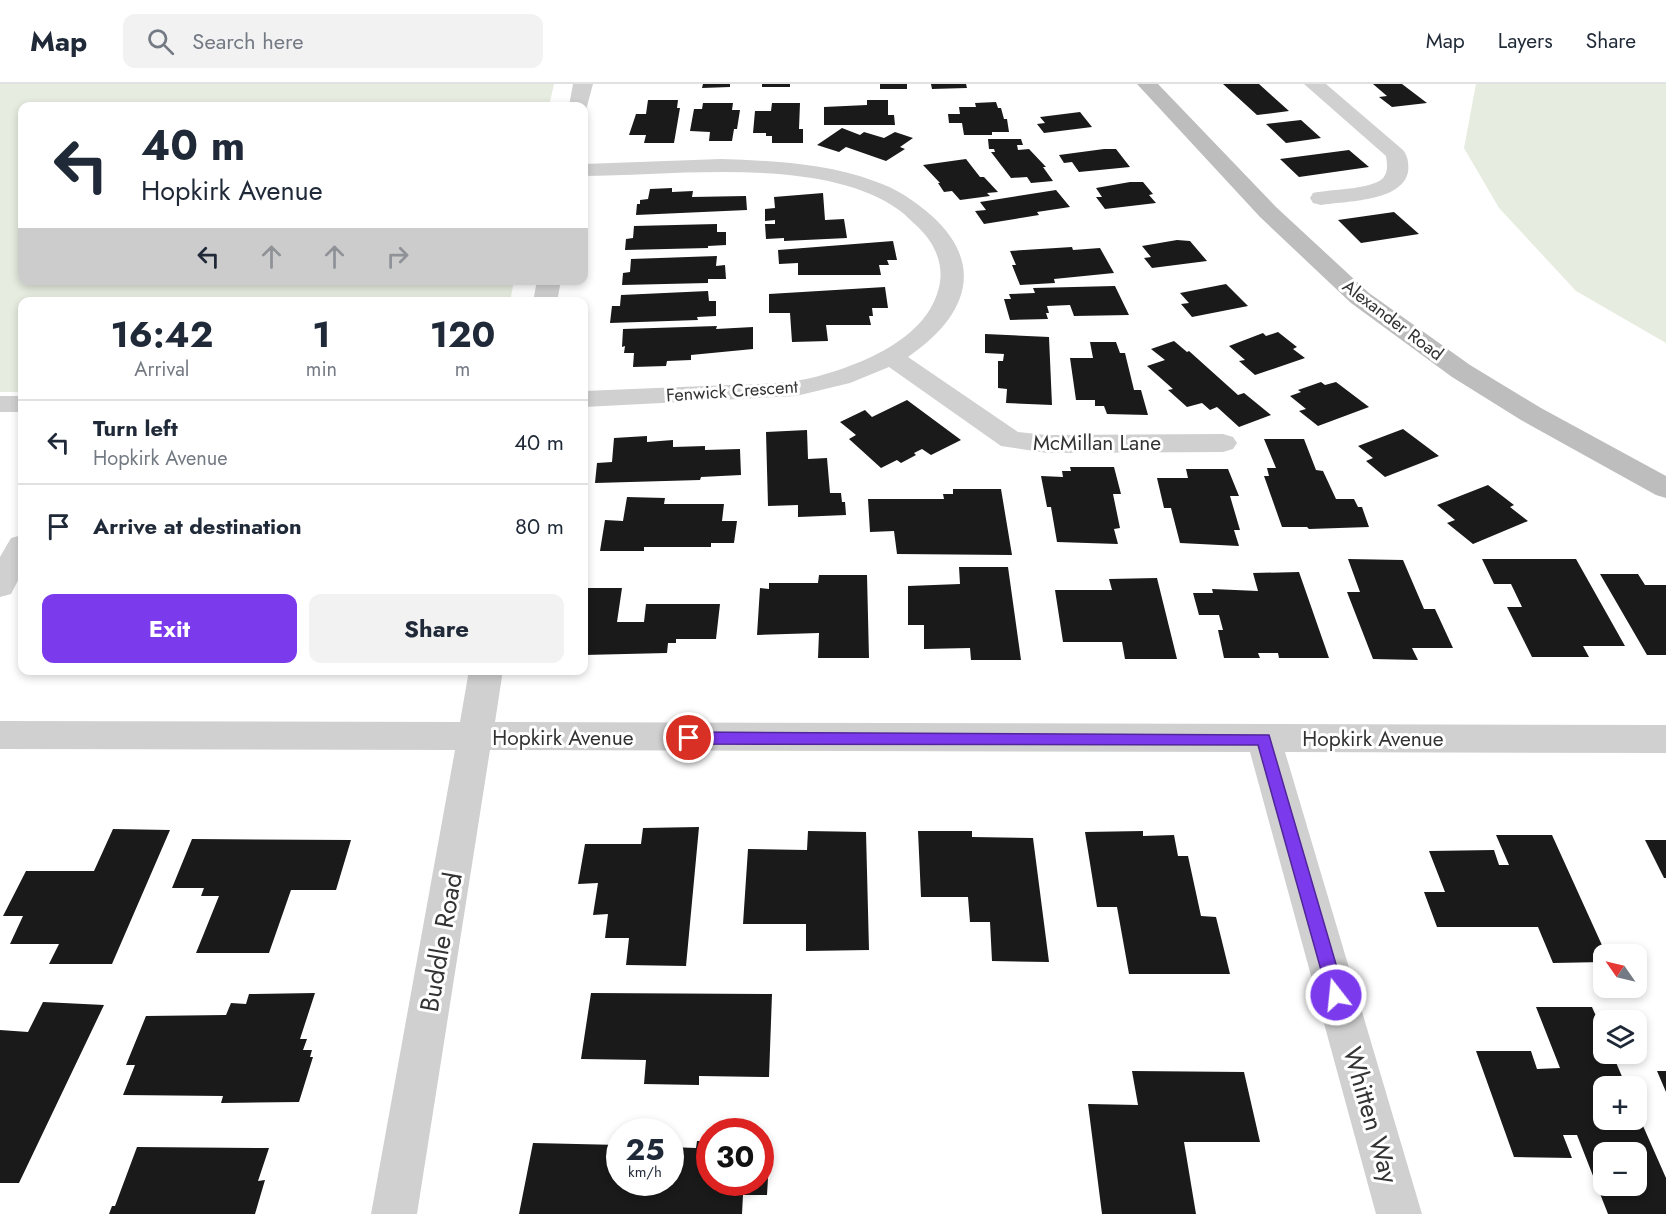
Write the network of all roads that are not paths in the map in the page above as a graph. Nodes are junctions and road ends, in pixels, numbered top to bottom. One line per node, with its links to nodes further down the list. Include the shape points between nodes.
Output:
1 (583, 84): 5 (street)
2 (1139, 84): 4 (street, Alexander Road)
3 (1314, 84): 7 (street, via 1396,154 1398,164 1394,181 1383,189)
4 (1154, 92): 13 (street, Alexander Road, via 1268,212 1360,298 1461,371)
5 (580, 102)
6 (588, 170): 8 (street, Fenwick Crescent, via 785,167 847,180 906,205 941,238 951,257 953,285 936,319)
7 (1320, 198)
8 (890, 356): 9 (street, Fenwick Crescent, via 849,374 796,389); 12 (street, McMillan Lane, via 1011,440 1047,444)
9 (588, 399)
10 (0, 404): 11 (street)
11 (18, 404)
12 (1222, 443)
13 (1666, 488)
14 (18, 552): 15 (street)
15 (0, 586)
16 (485, 675): 18 (street, Buddle Road)
17 (0, 735): 18 (street, Hopkirk Avenue)
18 (475, 738): 19 (street, Hopkirk Avenue); 21 (street, Buddle Road)
19 (1264, 739): 20 (street, Hopkirk Avenue); 22 (street, Whitten Way)
20 (1666, 739)
21 (394, 1214)
22 (1399, 1214)

